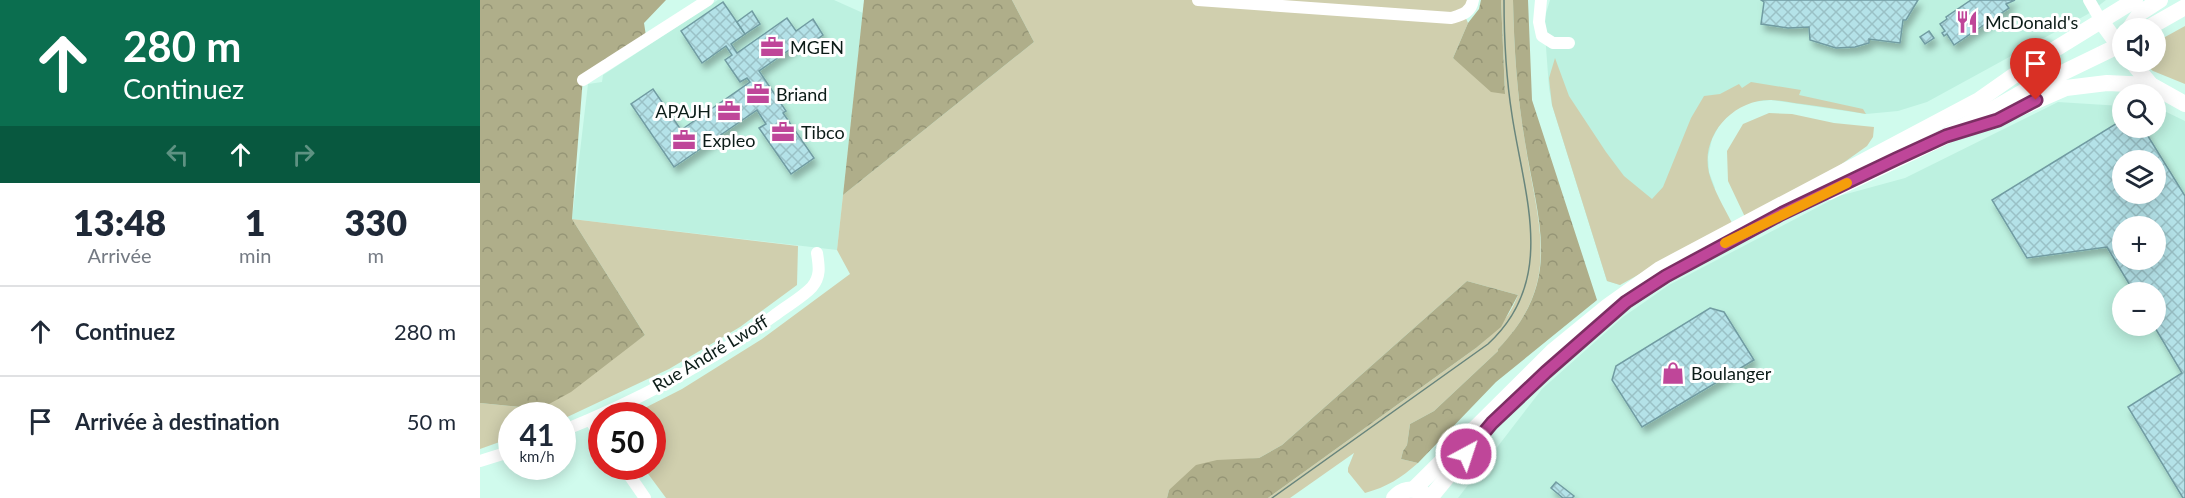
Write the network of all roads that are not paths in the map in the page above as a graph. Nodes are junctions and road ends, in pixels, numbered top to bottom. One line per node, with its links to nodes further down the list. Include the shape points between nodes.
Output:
1 (708, 0): 16 (street)
2 (1198, 0): 3 (street, via 1450,18 1464,14)
3 (1473, 0)
4 (1541, 0): 13 (street, via 1542,36 1553,43)
5 (2089, 0): 11 (street)
6 (2135, 0): 11 (main road)
7 (2160, 0): 9 (main road)
8 (2185, 7): 10 (main road)
9 (2137, 18)
10 (2166, 18)
11 (2100, 21): 12 (main road); 22 (main road, via 1979,100)
12 (2112, 34)
13 (1569, 43)
14 (2112, 50): 21 (main road, via 2023,92)
15 (2140, 72): 18 (main road)
16 (584, 80)
17 (2129, 84): 21 (main road, via 2066,88 1998,120)
18 (2150, 84)
19 (2166, 93): 20 (main road)
20 (2185, 104)
21 (1946, 136): 22 (main road)
22 (1756, 223): 28 (main road, via 1660,269 1553,351)
23 (817, 253): 24 (street, Rue André Lwoff, via 820,273 812,287 687,372)
24 (626, 402)
25 (498, 455): 26 (street)
26 (480, 461)
27 (632, 480): 29 (street)
28 (1424, 495): 30 (main road, via 1404,490)
29 (645, 498)
30 (1394, 498)

